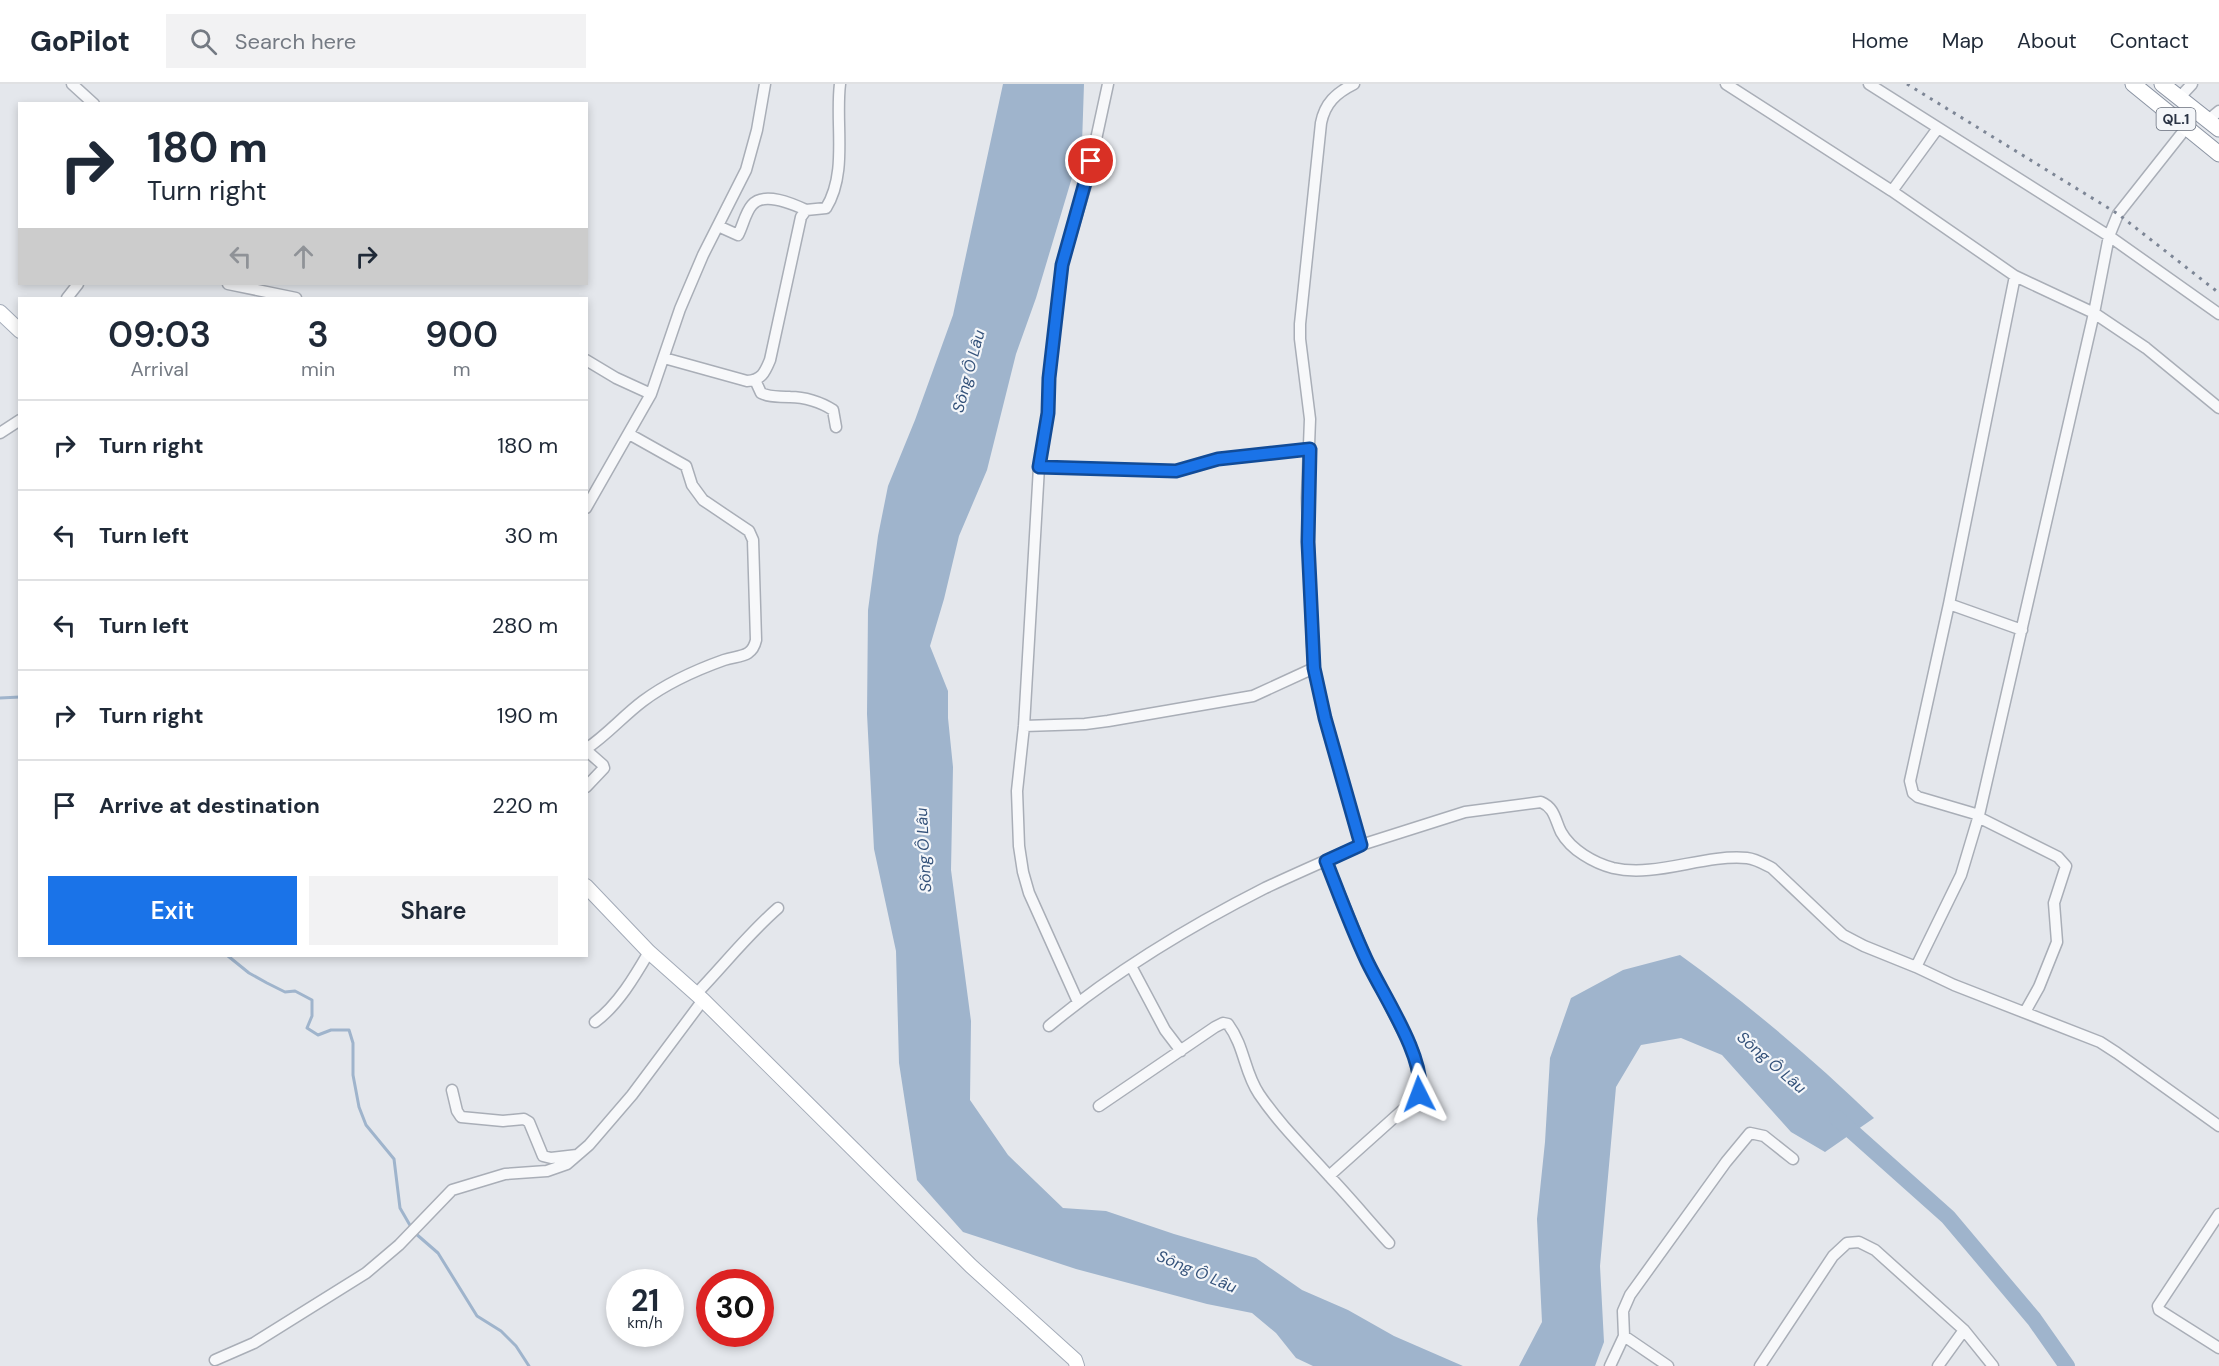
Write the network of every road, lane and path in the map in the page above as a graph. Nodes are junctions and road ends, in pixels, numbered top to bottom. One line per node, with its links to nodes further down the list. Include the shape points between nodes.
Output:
1 (72, 84): 12 (street)
2 (765, 84): 19 (street, via 749,162)
3 (840, 84): 18 (street, via 835,184 826,208)
4 (1108, 84): 38 (street, via 1087,181 1062,265)
5 (1354, 84): 37 (street, via 1326,105 1318,145 1300,324 1310,404)
6 (1726, 84): 17 (street)
7 (1869, 84): 14 (street)
8 (2133, 84): 15 (highway, QL.1)
9 (2162, 84): 11 (highway, QL.1)
10 (2192, 84): 11 (street)
11 (2179, 98): 13 (highway, QL.1)
12 (92, 102)
13 (2215, 120)
14 (1938, 128): 17 (street); 20 (street)
15 (2186, 128): 16 (highway, QL.1); 20 (street, via 2118,214)
16 (2219, 154)
17 (1892, 191): 21 (street)
18 (806, 210): 19 (street, via 786,202 763,200 752,205 738,235); 30 (street, via 801,217 770,360)
19 (718, 226): 28 (street, via 685,298)
20 (2109, 236): 25 (street); 26 (street)
21 (2015, 276): 25 (street); 40 (street)
22 (233, 285): 23 (street)
23 (291, 297)
24 (0, 312): 27 (main road)
25 (2094, 313): 32 (street, via 2146,348); 41 (street)
26 (2219, 314)
27 (18, 329)
28 (664, 358): 30 (street); 31 (street)
29 (588, 361): 31 (street)
30 (755, 380): 34 (street, via 760,393 769,397 801,398 827,406 833,410)
31 (651, 394): 36 (street)
32 (2219, 408)
33 (18, 421): 35 (street)
34 (836, 427)
35 (0, 433)
36 (629, 434): 39 (street); 44 (street, via 686,466 692,485 703,500 749,531 753,540 756,640 747,655 723,660 662,689)
37 (1310, 449): 38 (street, via 1218,459 1176,471); 42 (street, via 1308,542)
38 (1039, 467): 43 (street)
39 (588, 505)
40 (1950, 604): 41 (street); 47 (street, via 1910,781 1918,797)
41 (2022, 630): 47 (street)
42 (1314, 668): 43 (street, via 1253,696 1108,721); 48 (street)
43 (1024, 726): 56 (street, via 1017,810 1023,872 1036,912)
44 (588, 747)
45 (588, 751): 46 (street, via 604,768)
46 (588, 785)
47 (1979, 816): 54 (street, via 1960,875); 57 (street, via 2066,866 2054,903 2057,942)
48 (1361, 845): 49 (street); 54 (street, via 1465,812 1541,802 1553,811 1573,847 1615,868 1646,869 1738,858 1758,861 1772,868 1844,934)
49 (1326, 861): 53 (street, via 1266,888); 66 (street, via 1367,961 1413,1051 1420,1084 1416,1098)
50 (588, 888): 52 (main road)
51 (778, 908): 55 (street, via 756,927)
52 (649, 952): 55 (main road); 58 (street)
53 (1131, 966): 56 (street); 60 (street, via 1165,1030)
54 (1916, 967): 57 (street)
55 (699, 997): 64 (street, via 632,1095); 73 (main road, via 971,1266)
56 (1078, 1002): 59 (street)
57 (2025, 1012): 63 (street, via 2109,1048)
58 (595, 1022)
59 (1049, 1026)
60 (1181, 1051): 62 (street); 66 (street, via 1215,1027 1228,1024 1238,1037 1249,1076 1260,1095)
61 (452, 1089): 64 (street, via 461,1117 524,1119 529,1122 543,1156)
62 (1099, 1106)
63 (2219, 1126)
64 (578, 1155): 72 (street, via 547,1171 505,1174 452,1190 366,1273 254,1343)
65 (1793, 1159): 70 (street, via 1764,1137 1750,1133 1629,1295 1623,1311)
66 (1329, 1176): 68 (street)
67 (2219, 1214): 71 (street, via 2158,1306)
68 (1389, 1243)
69 (1964, 1330): 77 (street, via 1875,1250 1859,1242 1847,1243 1833,1256); 78 (street); 79 (street)
70 (1624, 1336): 74 (street); 76 (street)
71 (2219, 1348)
72 (215, 1360)
73 (1076, 1363): 75 (street)
74 (1663, 1365)
75 (1088, 1366)
76 (1610, 1366)
77 (1760, 1366)
78 (1938, 1366)
79 (1993, 1366)

